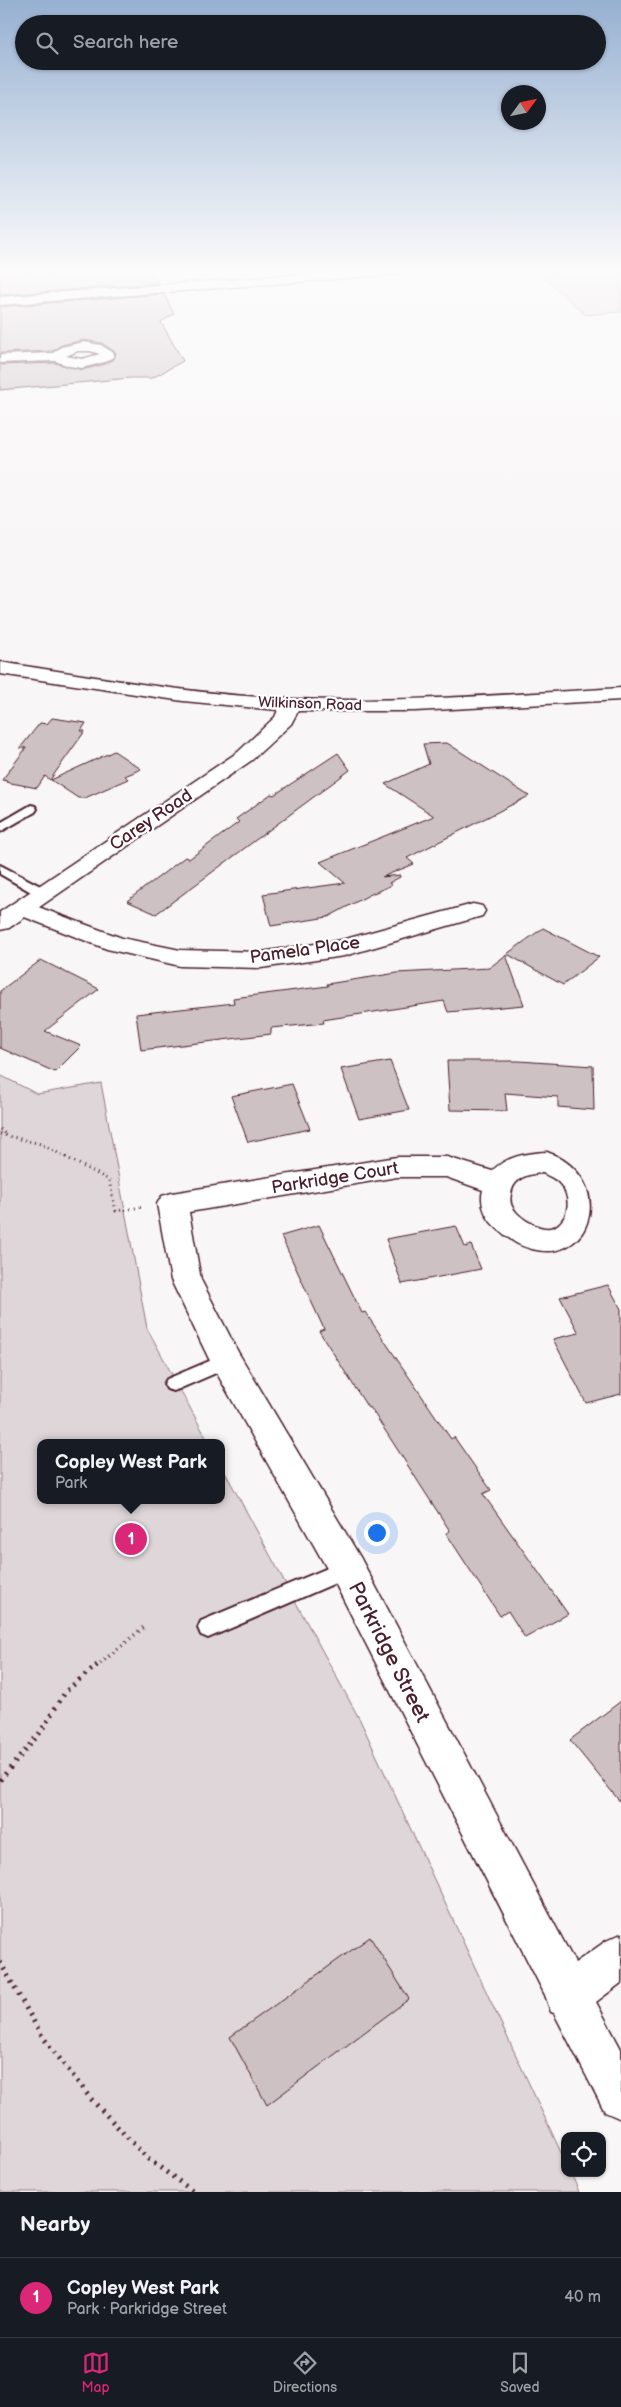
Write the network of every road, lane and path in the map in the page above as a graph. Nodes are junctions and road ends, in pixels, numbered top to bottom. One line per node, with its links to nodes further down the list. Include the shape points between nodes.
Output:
1 (0, 668): 3 (street, Wilkinson Road)
2 (621, 694): 3 (street, Wilkinson Road, via 427,706)
3 (290, 705): 7 (street, Carey Road, via 284,720 245,756)
4 (31, 809): 5 (lane)
5 (0, 828)
6 (0, 869): 7 (lane)
7 (43, 893): 8 (street, Carey Road)
8 (22, 908): 9 (street, Pamela Place, via 116,944 180,958 261,960 344,948); 10 (street, Carey Road)
9 (473, 911)
10 (0, 923)
11 (0, 1129): 13 (path)
12 (0, 1134): 13 (path)
13 (5, 1134): 15 (path, via 40,1145 87,1166 109,1180 116,1212)
14 (497, 1184): 15 (street, Parkridge Court, via 447,1167 397,1168)
15 (172, 1204): 16 (street, Parkridge Street, via 186,1280)
16 (226, 1361): 17 (lane); 18 (street, Parkridge Street)
17 (172, 1384)
18 (347, 1569): 20 (lane); 24 (street, Parkridge Street)
19 (144, 1627): 21 (path, via 66,1691 39,1734)
20 (208, 1628)
21 (0, 1780)
22 (621, 1956): 24 (street)
23 (0, 1962): 26 (path, via 42,2036 91,2099 148,2159)
24 (567, 1996): 25 (street, Parkridge Street)
25 (621, 2096)
26 (194, 2192)

